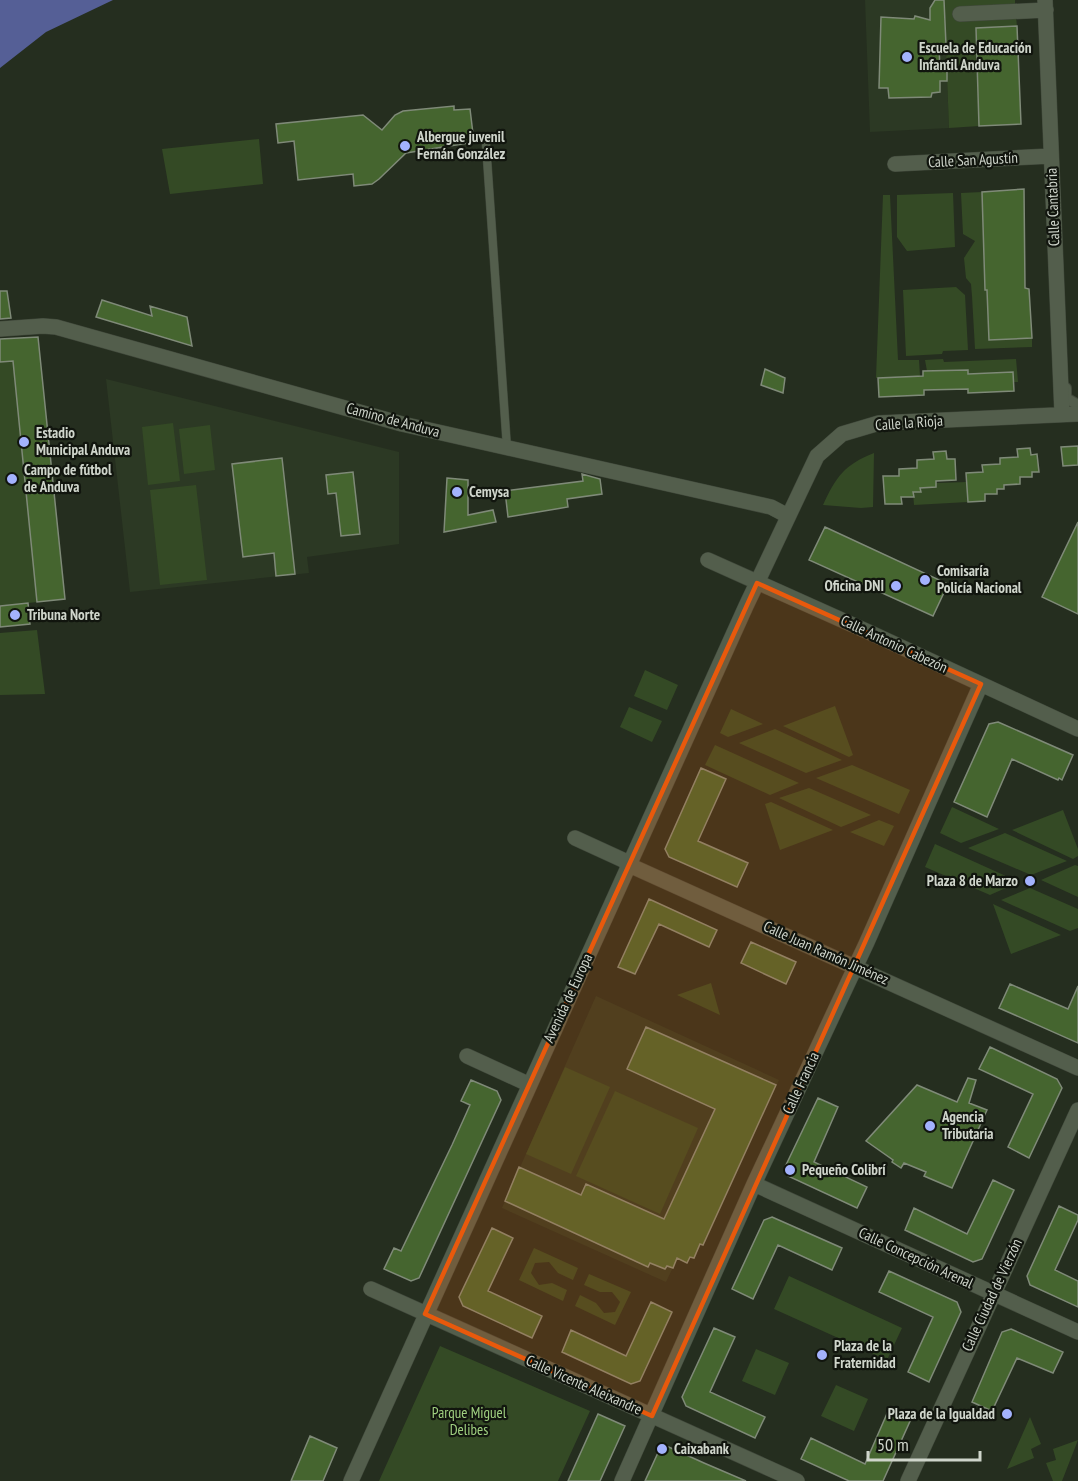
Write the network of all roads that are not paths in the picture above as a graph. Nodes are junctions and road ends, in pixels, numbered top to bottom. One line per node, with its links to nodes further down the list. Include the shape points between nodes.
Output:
1 (1047, 3): 2 (street); 4 (street, Calle Cantabria); 7 (street, Calle Cantabria, via 1066,398)
2 (960, 14)
3 (486, 144): 10 (lane)
4 (1051, 156): 5 (street, Calle San Agustín); 8 (street, Calle Cantabria)
5 (895, 164)
6 (0, 329): 10 (street, Camino de Anduva, via 56,327 402,424)
7 (1078, 405)
8 (1062, 414): 9 (street, Calle la Rioja); 11 (street, Calle la Rioja, via 879,423 842,434 817,456)
9 (1078, 414)
10 (507, 448): 11 (street, Camino de Anduva, via 771,507)
11 (788, 516): 13 (street, Avenida de Europa)
12 (708, 560): 13 (street, Calle Antonio Cabezón)
13 (757, 583): 14 (street, Calle Antonio Cabezón); 17 (street, Avenida de Europa)
14 (981, 684): 15 (street, Calle Antonio Cabezón); 18 (street, Calle Francia)
15 (1078, 729)
16 (575, 838): 17 (street, Calle Juan Ramón Jiménez)
17 (629, 866): 18 (street, Calle Juan Ramón Jiménez); 21 (street, Avenida de Europa)
18 (855, 966): 20 (street, Calle Juan Ramón Jiménez); 23 (street, Calle Francia)
19 (467, 1056): 21 (street)
20 (1078, 1068)
21 (528, 1084): 26 (street, Avenida de Europa)
22 (1078, 1110): 25 (street, Calle Ciudad de Vierzón)
23 (754, 1184): 25 (street, Calle Concepción Arenal); 28 (street, Calle Francia)
24 (371, 1289): 26 (street, Calle Vicente Aleixandre)
25 (993, 1293): 27 (street, Calle Concepción Arenal); 32 (street, Calle Ciudad de Vierzón)
26 (425, 1314): 28 (street, Calle Vicente Aleixandre); 29 (street, Avenida de Europa)
27 (1078, 1332)
28 (652, 1416): 30 (street, Calle Francia); 31 (street, Calle Vicente Aleixandre)
29 (351, 1481)
30 (622, 1481)
31 (797, 1481)
32 (908, 1481)

